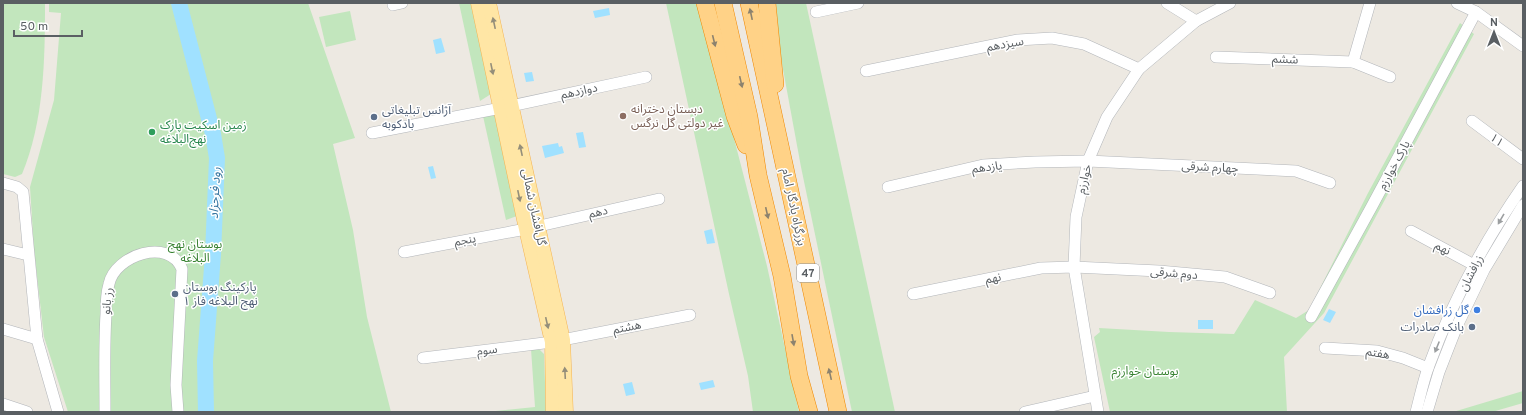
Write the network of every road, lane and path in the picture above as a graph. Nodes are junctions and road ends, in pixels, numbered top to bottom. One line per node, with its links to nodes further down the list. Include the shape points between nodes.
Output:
1 (478, 3): 22 (main road, گل‌افشان شمالی, one-way to 22)
2 (489, 3): 22 (main road, گل‌افشان شمالی, one-way to 2)
3 (705, 3): 28 (highway, one-way to 28, via 735,116)
4 (723, 3): 28 (highway, 47, one-way to 28, via 749,117)
5 (749, 3): 25 (highway, بزرگراه یادگار امام / 47, one-way to 5)
6 (767, 3): 25 (highway, via 775,72)
7 (858, 3): 12 (street)
8 (1167, 3): 14 (street)
9 (1230, 3): 14 (street, خوارزم)
10 (1370, 3): 17 (street)
11 (1457, 3): 13 (street)
12 (816, 12)
13 (1476, 12): 15 (street); 45 (street, پارک خوارزم)
14 (1196, 21): 18 (street, خوارزم)
15 (1520, 40)
16 (1216, 57): 17 (street, ششم)
17 (1353, 62): 21 (street, ششم)
18 (1139, 69): 19 (street, سیزدهم, via 1084,44 1052,38 1018,40); 27 (street, خوارزم, via 1107,117)
19 (866, 71)
20 (646, 77): 22 (street, دوازدهم)
21 (1390, 77)
22 (506, 107): 24 (street); 35 (main road, گل‌افشان شمالی)
23 (1472, 120): 26 (street, ۱۱)
24 (372, 133)
25 (778, 134): 61 (highway, بزرگراه یادگار امام / 47, one-way to 25)
26 (1523, 159)
27 (1088, 161): 30 (street, چهارم شرقی, via 1296,171); 32 (street, یازدهم, via 983,165); 41 (street, خوارزم, via 1076,218)
28 (758, 175): 60 (highway, 47, one-way to 60, via 782,276 799,376)
29 (3, 183): 39 (street, via 21,189 24,198)
30 (1330, 183)
31 (1523, 186): 40 (street, زرافشان, one-way to 40)
32 (888, 187)
33 (659, 199): 35 (street, دهم)
34 (1523, 205): 65 (street, زرافشان, via 1484,270 1457,326 1438,372)
35 (532, 227): 38 (street, پنجم); 48 (main road, گل‌افشان شمالی)
36 (1411, 231): 40 (street, نهم)
37 (3, 249): 39 (street)
38 (404, 252)
39 (28, 255): 47 (street)
40 (1474, 265): 51 (street, زرافشان, one-way to 51)
41 (1074, 267): 42 (street, دوم شرقی, via 1225,277); 43 (street, نهم, via 1041,268); 52 (street, خوارزم)
42 (1270, 293)
43 (913, 294)
44 (690, 315): 48 (street, هشتم)
45 (1311, 317)
46 (3, 329): 47 (street)
47 (37, 339): 55 (street)
48 (557, 341): 50 (street, سوم); 58 (main road, گل‌افشان شمالی); 59 (main road, گل‌افشان شمالی, one-way to 48)
49 (1325, 348): 51 (street, هفتم, via 1377,351)
50 (423, 358)
51 (1428, 368): 64 (street, زرافشان)
52 (1095, 396): 62 (street); 63 (street, خوارزم)
53 (3, 404): 54 (street)
54 (27, 412)
55 (58, 412)
56 (105, 412): 57 (street, رز بانو, via 104,336 109,283 114,271 123,262 135,256 155,252 162,252 174,258 182,269 176,385)
57 (178, 412)
58 (554, 412)
59 (566, 412)
60 (809, 412)
61 (838, 412)
62 (1025, 412)
63 (1098, 412)
64 (1416, 412)
65 (1427, 412)

